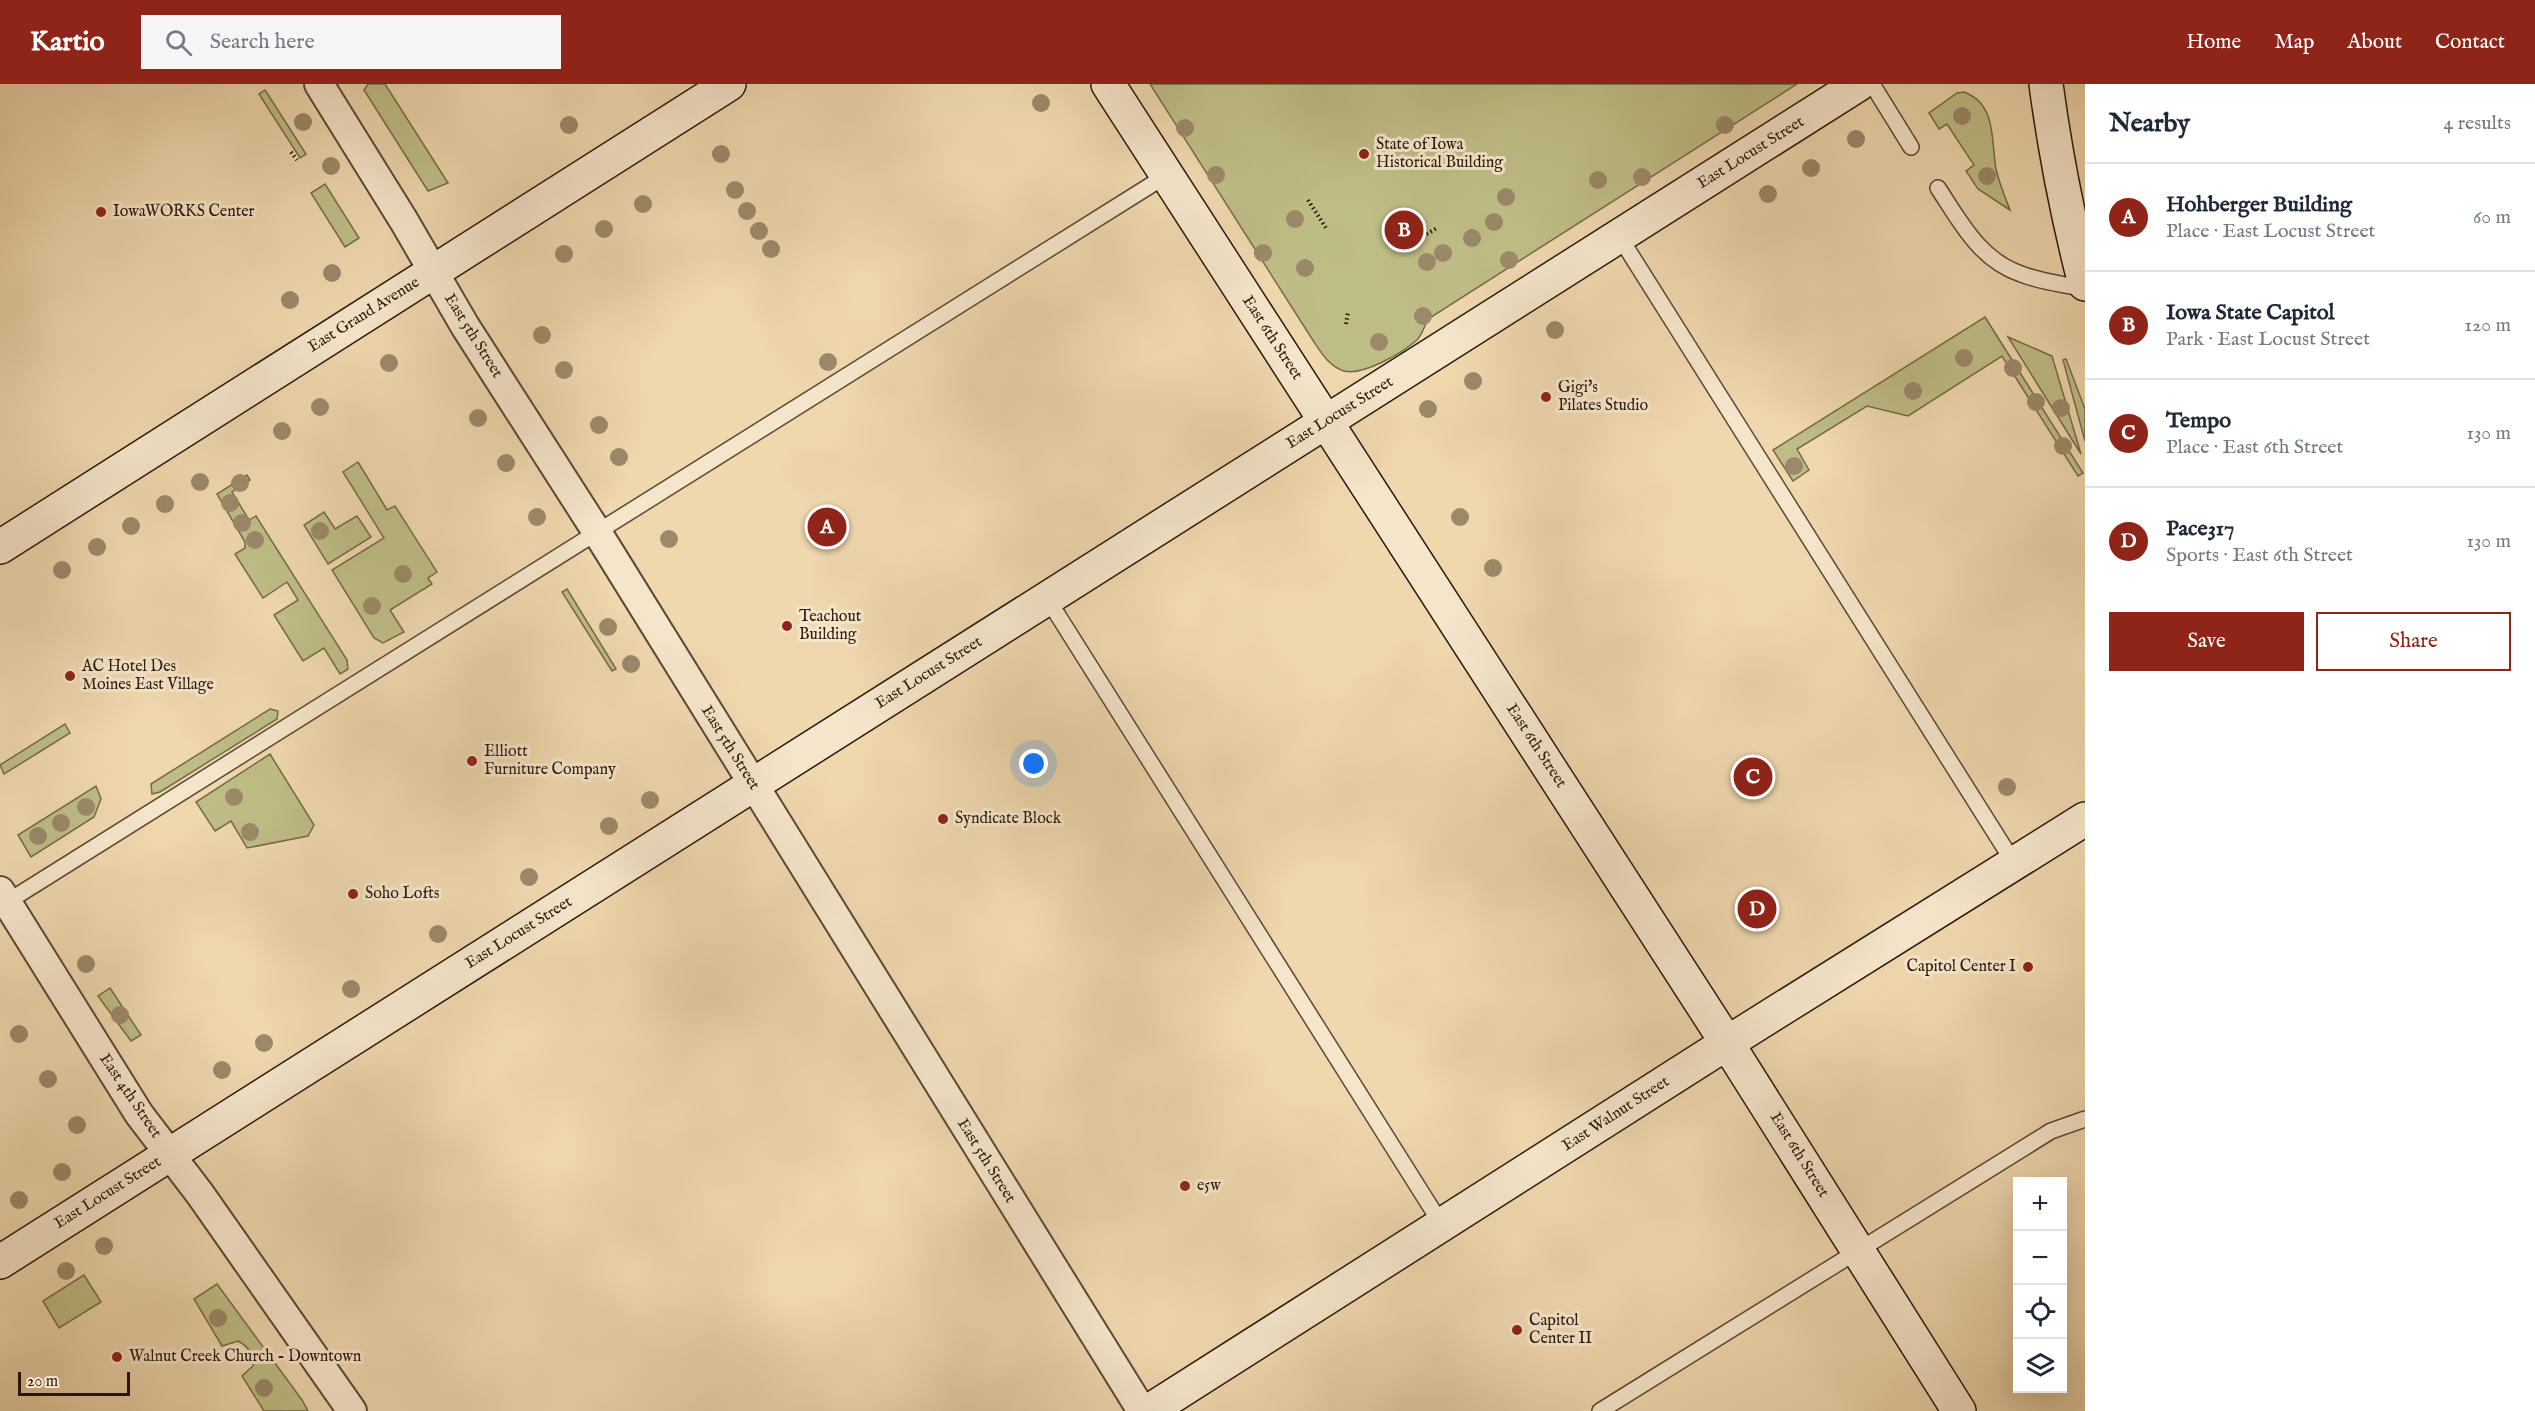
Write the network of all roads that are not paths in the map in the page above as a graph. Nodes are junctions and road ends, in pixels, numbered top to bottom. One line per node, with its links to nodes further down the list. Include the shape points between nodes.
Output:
1 (319, 84): 11 (street, East 5th Street)
2 (729, 84): 11 (main road, East Grand Avenue)
3 (1108, 84): 8 (main road, East 6th Street)
4 (1859, 84): 10 (main road, East Locust Street)
5 (1872, 84): 7 (lane)
6 (2046, 84): 12 (main road, via 2066,212)
7 (1911, 147)
8 (1167, 175): 13 (main road, East 6th Street); 14 (lane)
9 (1938, 188): 12 (lane, via 1974,242 1994,262 2021,275)
10 (1619, 236): 13 (main road, East Locust Street); 19 (lane)
11 (434, 272): 14 (street, East 5th Street); 15 (main road, East Grand Avenue)
12 (2085, 286)
13 (1326, 422): 16 (main road, East Locust Street); 21 (main road, East 6th Street)
14 (597, 532): 17 (street, East 5th Street); 20 (lane)
15 (0, 547)
16 (1047, 598): 17 (main road, East Locust Street); 24 (lane)
17 (753, 784): 23 (main road, East Locust Street); 28 (street, East 5th Street)
18 (2085, 819): 19 (main road, East Walnut Street)
19 (2014, 863): 21 (main road, East Walnut Street)
20 (3, 897): 23 (street, East 4th Street, via 139,1114)
21 (1728, 1042): 24 (main road, East Walnut Street); 25 (main road, East 6th Street)
22 (2085, 1119): 25 (lane, via 2051,1131)
23 (170, 1154): 26 (main road, East Locust Street); 27 (street, East 4th Street)
24 (1442, 1225): 29 (main road, East Walnut Street)
25 (1859, 1250): 30 (lane); 31 (main road, East 6th Street)
26 (0, 1262)
27 (352, 1411)
28 (1142, 1411)
29 (1149, 1411)
30 (1600, 1411)
31 (1959, 1411)

